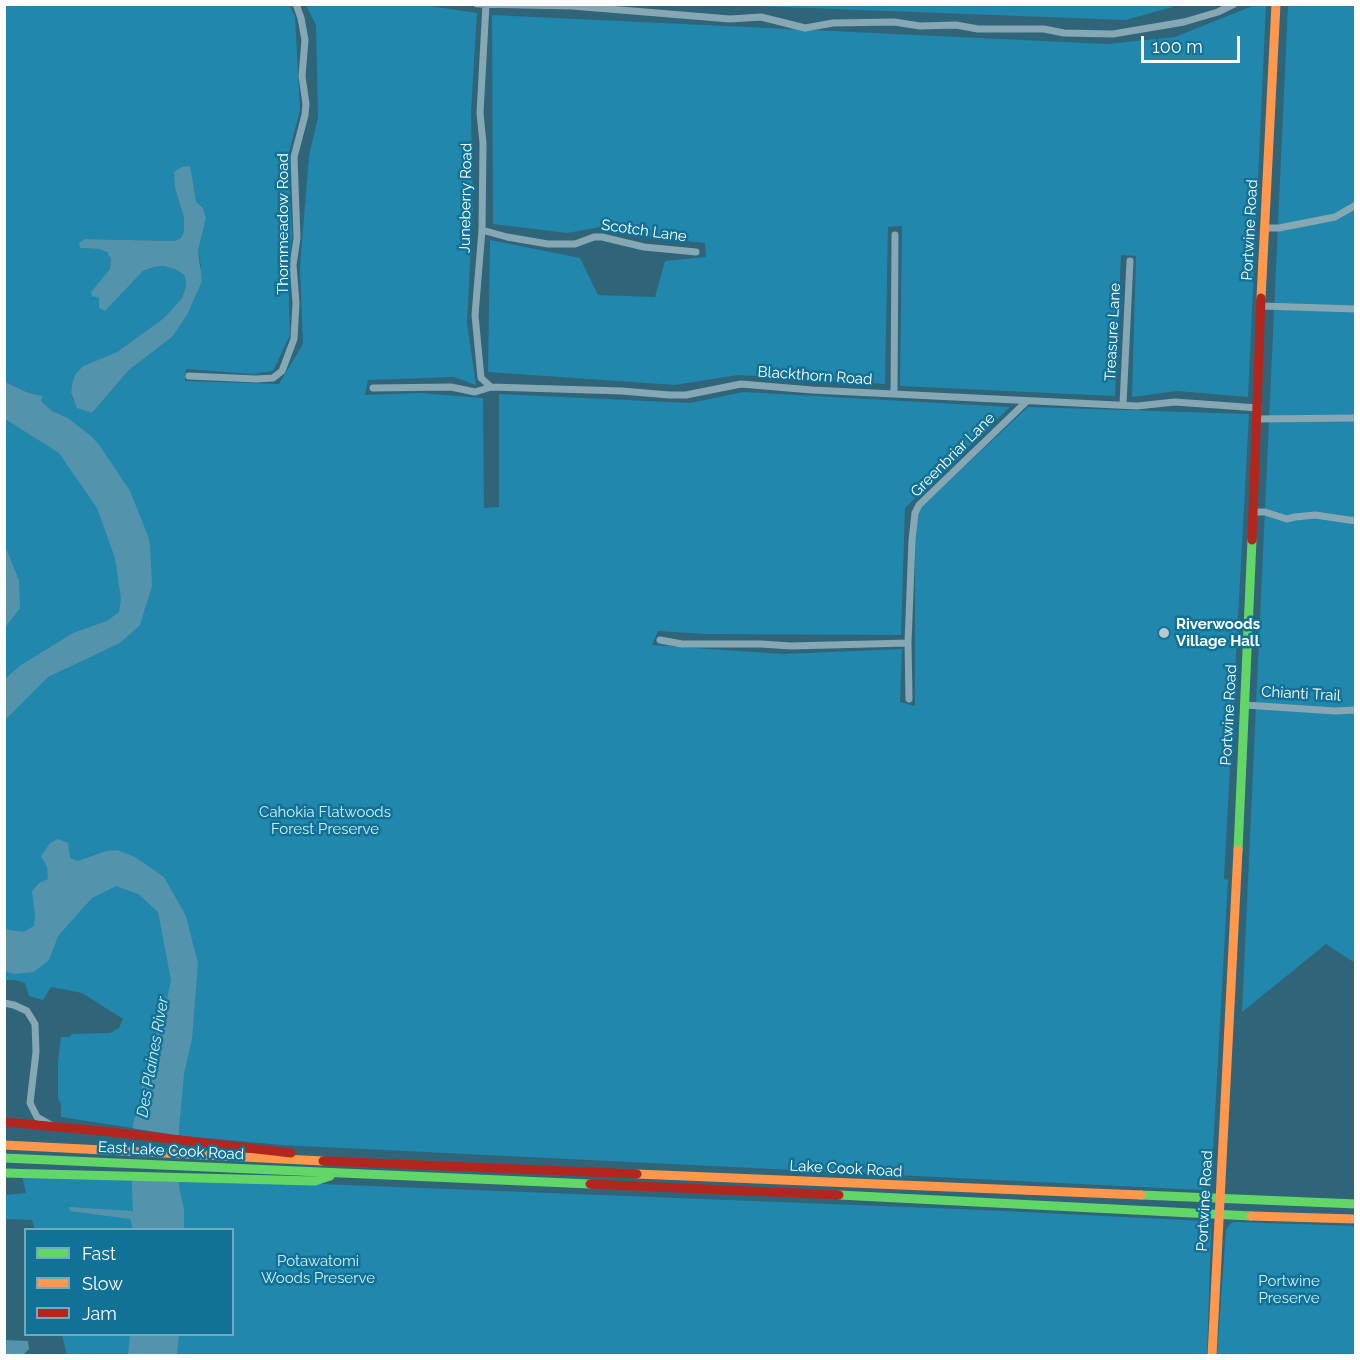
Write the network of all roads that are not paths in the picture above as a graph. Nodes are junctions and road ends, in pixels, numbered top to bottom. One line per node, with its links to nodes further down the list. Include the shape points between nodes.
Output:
1 (296, 4): 14 (street, Thornmeadow Road, via 305,39 302,76 306,104 294,157 294,339 282,371 273,378)
2 (477, 4): 5 (street)
3 (1234, 4): 5 (street, via 1192,20 1113,34 894,22 832,23 805,28 761,17)
4 (1276, 4): 7 (main road, Portwine Road)
5 (486, 5): 8 (street, Juneberry Road, via 480,113)
6 (1356, 205): 7 (street, via 1335,217)
7 (1265, 228): 12 (main road, Portwine Road)
8 (482, 230): 10 (street, Scotch Lane, via 548,244 575,244 602,237 644,248); 15 (street, Juneberry Road, via 475,315 481,378)
9 (896, 235): 17 (street)
10 (696, 252)
11 (1130, 261): 19 (street, Treasure Lane)
12 (1261, 306): 13 (street); 20 (main road, Portwine Road)
13 (1356, 309)
14 (189, 376)
15 (491, 387): 16 (street, Blackthorn Road, via 475,392 451,387); 17 (street, Blackthorn Road, via 686,395 741,384)
16 (373, 388)
17 (894, 394): 18 (street, Blackthorn Road)
18 (1027, 401): 19 (street, Blackthorn Road); 26 (street, Greenbriar Lane, via 915,513)
19 (1123, 404): 20 (street, Blackthorn Road, via 1151,406 1175,402)
20 (1258, 408): 22 (main road, Portwine Road)
21 (1356, 418): 22 (street)
22 (1257, 419): 23 (main road, Portwine Road)
23 (1253, 512): 24 (street, via 1287,519 1315,515); 28 (main road, Portwine Road)
24 (1356, 521)
25 (660, 640): 26 (street, via 781,646)
26 (908, 643): 27 (street, Greenbriar Lane)
27 (909, 699)
28 (1245, 705): 29 (street, Chianti Trail); 38 (main road, Portwine Road)
29 (1356, 710)
30 (4, 1003): 32 (street, via 31,1016 36,1052 30,1103 37,1117)
31 (4, 1122): 32 (main road)
32 (54, 1127): 35 (main road, via 322,1157)
33 (4, 1145): 35 (main road, East Lake Cook Road)
34 (4, 1158): 37 (main road, East Lake Cook Road)
35 (335, 1162): 38 (main road, Lake Cook Road)
36 (4, 1173): 37 (main road, via 315,1181)
37 (335, 1174): 40 (main road, Lake Cook Road)
38 (1220, 1199): 39 (main road, Lake Cook Road); 40 (main road, Portwine Road)
39 (1356, 1204)
40 (1220, 1215): 41 (main road, Lake Cook Road); 42 (main road, Portwine Road)
41 (1356, 1220)
42 (1212, 1356)

